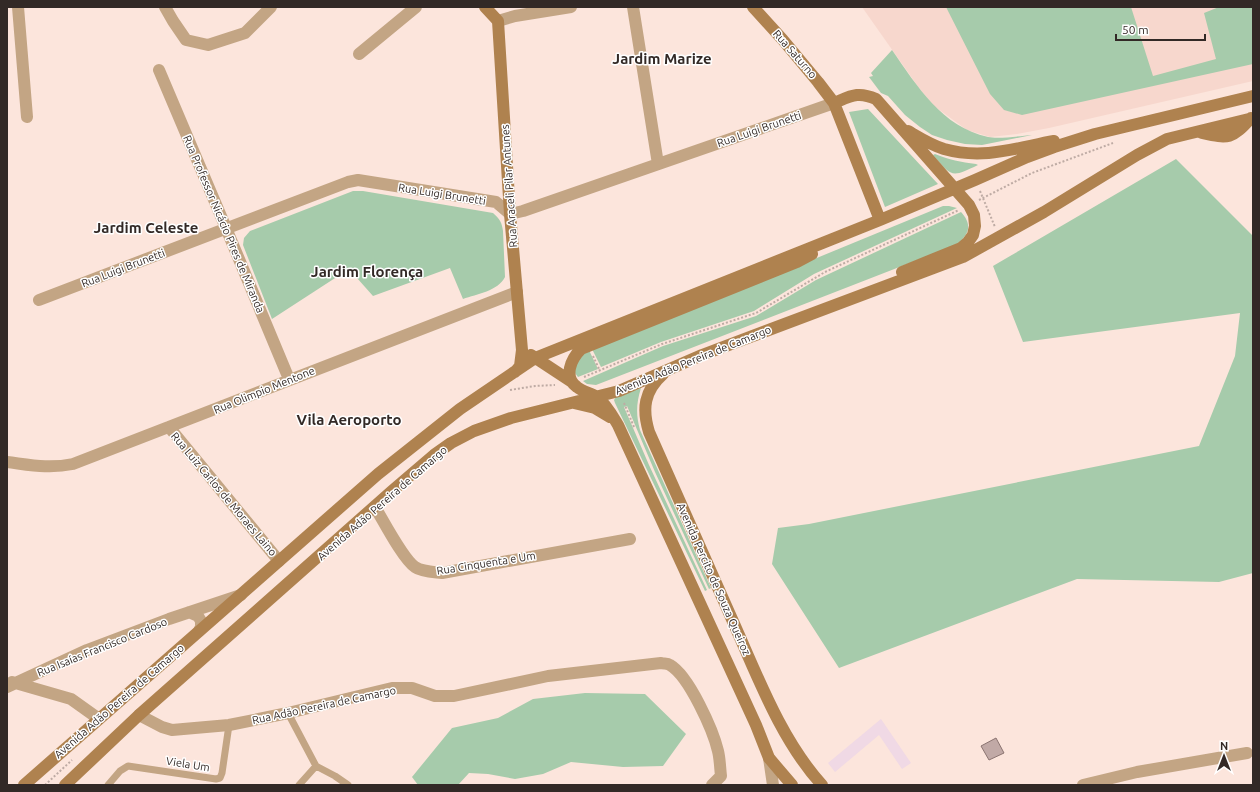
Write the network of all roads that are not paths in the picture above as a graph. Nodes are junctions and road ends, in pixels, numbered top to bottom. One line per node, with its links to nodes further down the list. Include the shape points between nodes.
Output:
1 (18, 7): 15 (street)
2 (165, 7): 3 (street, via 186,40 208,45 245,33)
3 (271, 7)
4 (416, 7): 10 (street)
5 (485, 7): 9 (main road)
6 (571, 7): 9 (street)
7 (633, 7): 20 (street)
8 (753, 7): 14 (main road, Rua Saturno)
9 (498, 21): 24 (main road, Rua Araceli Pilar Antunes)
10 (359, 54)
11 (159, 70): 26 (street, Rua Professor Nicácio Pires de Miranda)
12 (859, 94): 14 (main road, Rua Luigi Brunetti); 17 (main road, via 846,103); 18 (main road, via 876,99)
13 (1253, 96): 19 (main road)
14 (834, 103): 17 (main road, Rua Saturno); 20 (street, Rua Luigi Brunetti)
15 (27, 117)
16 (1252, 118): 30 (main road, Avenida Adão Pereira de Camargo, via 1166,140 963,258)
17 (842, 123): 25 (main road, Rua Saturno)
18 (901, 128): 19 (main road, via 944,149 981,154); 21 (main road)
19 (1095, 134): 21 (main road, Avenida Adão Pereira de Camargo, via 1027,157)
20 (658, 164): 24 (street, Rua Luigi Brunetti)
21 (954, 189): 22 (main road, Avenida Adão Pereira de Camargo); 23 (main road)
22 (926, 200): 23 (main road, via 949,198); 25 (main road, Avenida Adão Pereira de Camargo)
23 (969, 206): 30 (main road, via 974,215 975,226 973,235 961,248 857,291)
24 (510, 214): 26 (street, Rua Luigi Brunetti, via 496,202 358,180); 28 (main road, Rua Araceli Pilar Antunes)
25 (880, 220): 27 (main road, Avenida Adão Pereira de Camargo)
26 (226, 228): 29 (street, Rua Luigi Brunetti); 35 (street, Rua Professor Nicácio Pires de Miranda)
27 (852, 231): 32 (main road, Avenida Adão Pereira de Camargo); 36 (main road, via 797,262 581,349 574,356 570,367)
28 (516, 292): 31 (main road, Rua Araceli Pilar Antunes); 35 (street, Rua Olimpio Mentone)
29 (39, 300)
30 (822, 310): 33 (main road, Avenida Adão Pereira de Camargo)
31 (522, 350): 32 (main road); 34 (main road, Rua Araceli Pilar Antunes, via 520,366)
32 (535, 358): 34 (main road, Avenida Adão Pereira de Camargo); 36 (main road)
33 (670, 368): 37 (main road, Avenida Adão Pereira de Camargo, via 619,391); 64 (main road, Avenida Percito de Souza Queiroz, via 655,381 648,393 645,420 649,432 781,726 799,756)
34 (514, 373): 44 (main road, Avenida Adão Pereira de Camargo, via 460,409 378,474)
35 (289, 379): 40 (street, Rua Olimpio Mentone)
36 (572, 382): 37 (main road, via 578,388)
37 (596, 396): 38 (main road, Avenida Adão Pereira de Camargo); 39 (main road, Avenida Percito de Souza Queiroz)
38 (569, 403): 39 (main road, via 595,408); 42 (main road, Avenida Adão Pereira de Camargo, via 511,418 474,431 451,443)
39 (616, 421): 54 (main road, Avenida Percito de Souza Queiroz)
40 (169, 427): 41 (street, Rua Olimpio Mentone, via 73,464 43,467); 44 (street, Rua Luiz Carlos de Moraes Laino)
41 (7, 462)
42 (375, 507): 43 (street, Rua Cinquenta e Um, via 405,557 415,567 428,572 442,573); 50 (main road, Avenida Adão Pereira de Camargo)
43 (630, 539)
44 (279, 561): 45 (main road, Avenida Adão Pereira de Camargo)
45 (242, 594): 46 (street, Rua Isaías Francisco Cardoso); 47 (main road, Avenida Adão Pereira de Camargo)
46 (189, 612): 47 (street, via 198,616 201,621); 48 (street, Rua Isaías Francisco Cardoso, via 87,650)
47 (199, 631): 51 (main road, Avenida Adão Pereira de Camargo)
48 (10, 684): 51 (street, via 71,699)
49 (288, 713): 52 (street, Rua Adão Pereira de Camargo); 55 (lane); 61 (street, Rua Adão Pereira de Camargo, via 392,688 412,688 435,696 454,696 548,676 669,664 687,682 708,722 718,752 720,776)
50 (139, 715): 52 (street, Rua Adão Pereira de Camargo, via 172,730); 57 (main road, Avenida Adão Pereira de Camargo)
51 (99, 718): 56 (main road, Avenida Adão Pereira de Camargo)
52 (229, 725): 58 (lane, Viela Um, via 220,778 128,766)
53 (1247, 753): 65 (street, via 1137,772)
54 (769, 758): 62 (street); 63 (main road, Avenida Percito de Souza Queiroz)
55 (316, 766): 59 (lane); 60 (lane)
56 (24, 785)
57 (65, 785)
58 (108, 785)
59 (299, 785)
60 (348, 785)
61 (712, 785)
62 (773, 785)
63 (792, 785)
64 (822, 785)
65 (1083, 785)

